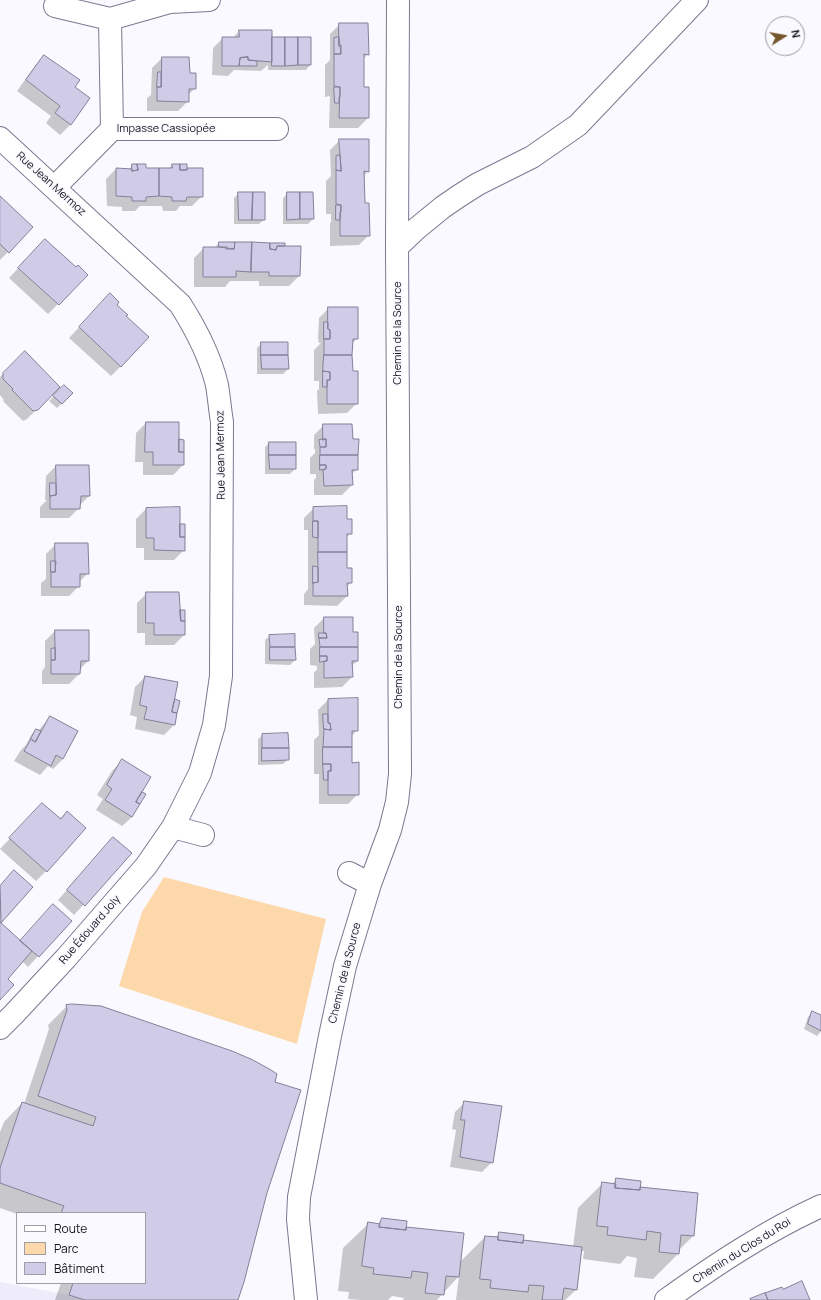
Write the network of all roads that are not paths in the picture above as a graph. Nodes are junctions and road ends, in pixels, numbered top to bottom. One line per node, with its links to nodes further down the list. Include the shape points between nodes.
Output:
1 (209, 0): 5 (street, via 170,2)
2 (398, 0): 10 (street, Chemin de la Source)
3 (697, 0): 10 (street, via 578,125 532,157 458,196 421,224)
4 (55, 6): 5 (street)
5 (110, 19): 6 (street)
6 (112, 129): 7 (street, Impasse Cassiopée); 9 (street, Impasse Cassiopée)
7 (277, 129)
8 (0, 138): 9 (street, Rue Jean Mermoz)
9 (55, 187): 11 (street, Rue Jean Mermoz, via 180,304 204,347 216,384 222,422 221,676 214,725 200,773)
10 (397, 247): 14 (street, Chemin de la Source, via 400,774 390,830)
11 (172, 827): 12 (street); 15 (street, Rue Édouard Joly, via 146,866 66,958)
12 (203, 835)
13 (349, 873): 14 (street)
14 (370, 884): 17 (street, Chemin de la Source, via 344,966 300,1197 298,1219)
15 (0, 1028)
16 (821, 1206): 18 (street, Chemin du Clos du Roi, via 758,1240 702,1274)
17 (306, 1300)
18 (666, 1300)

